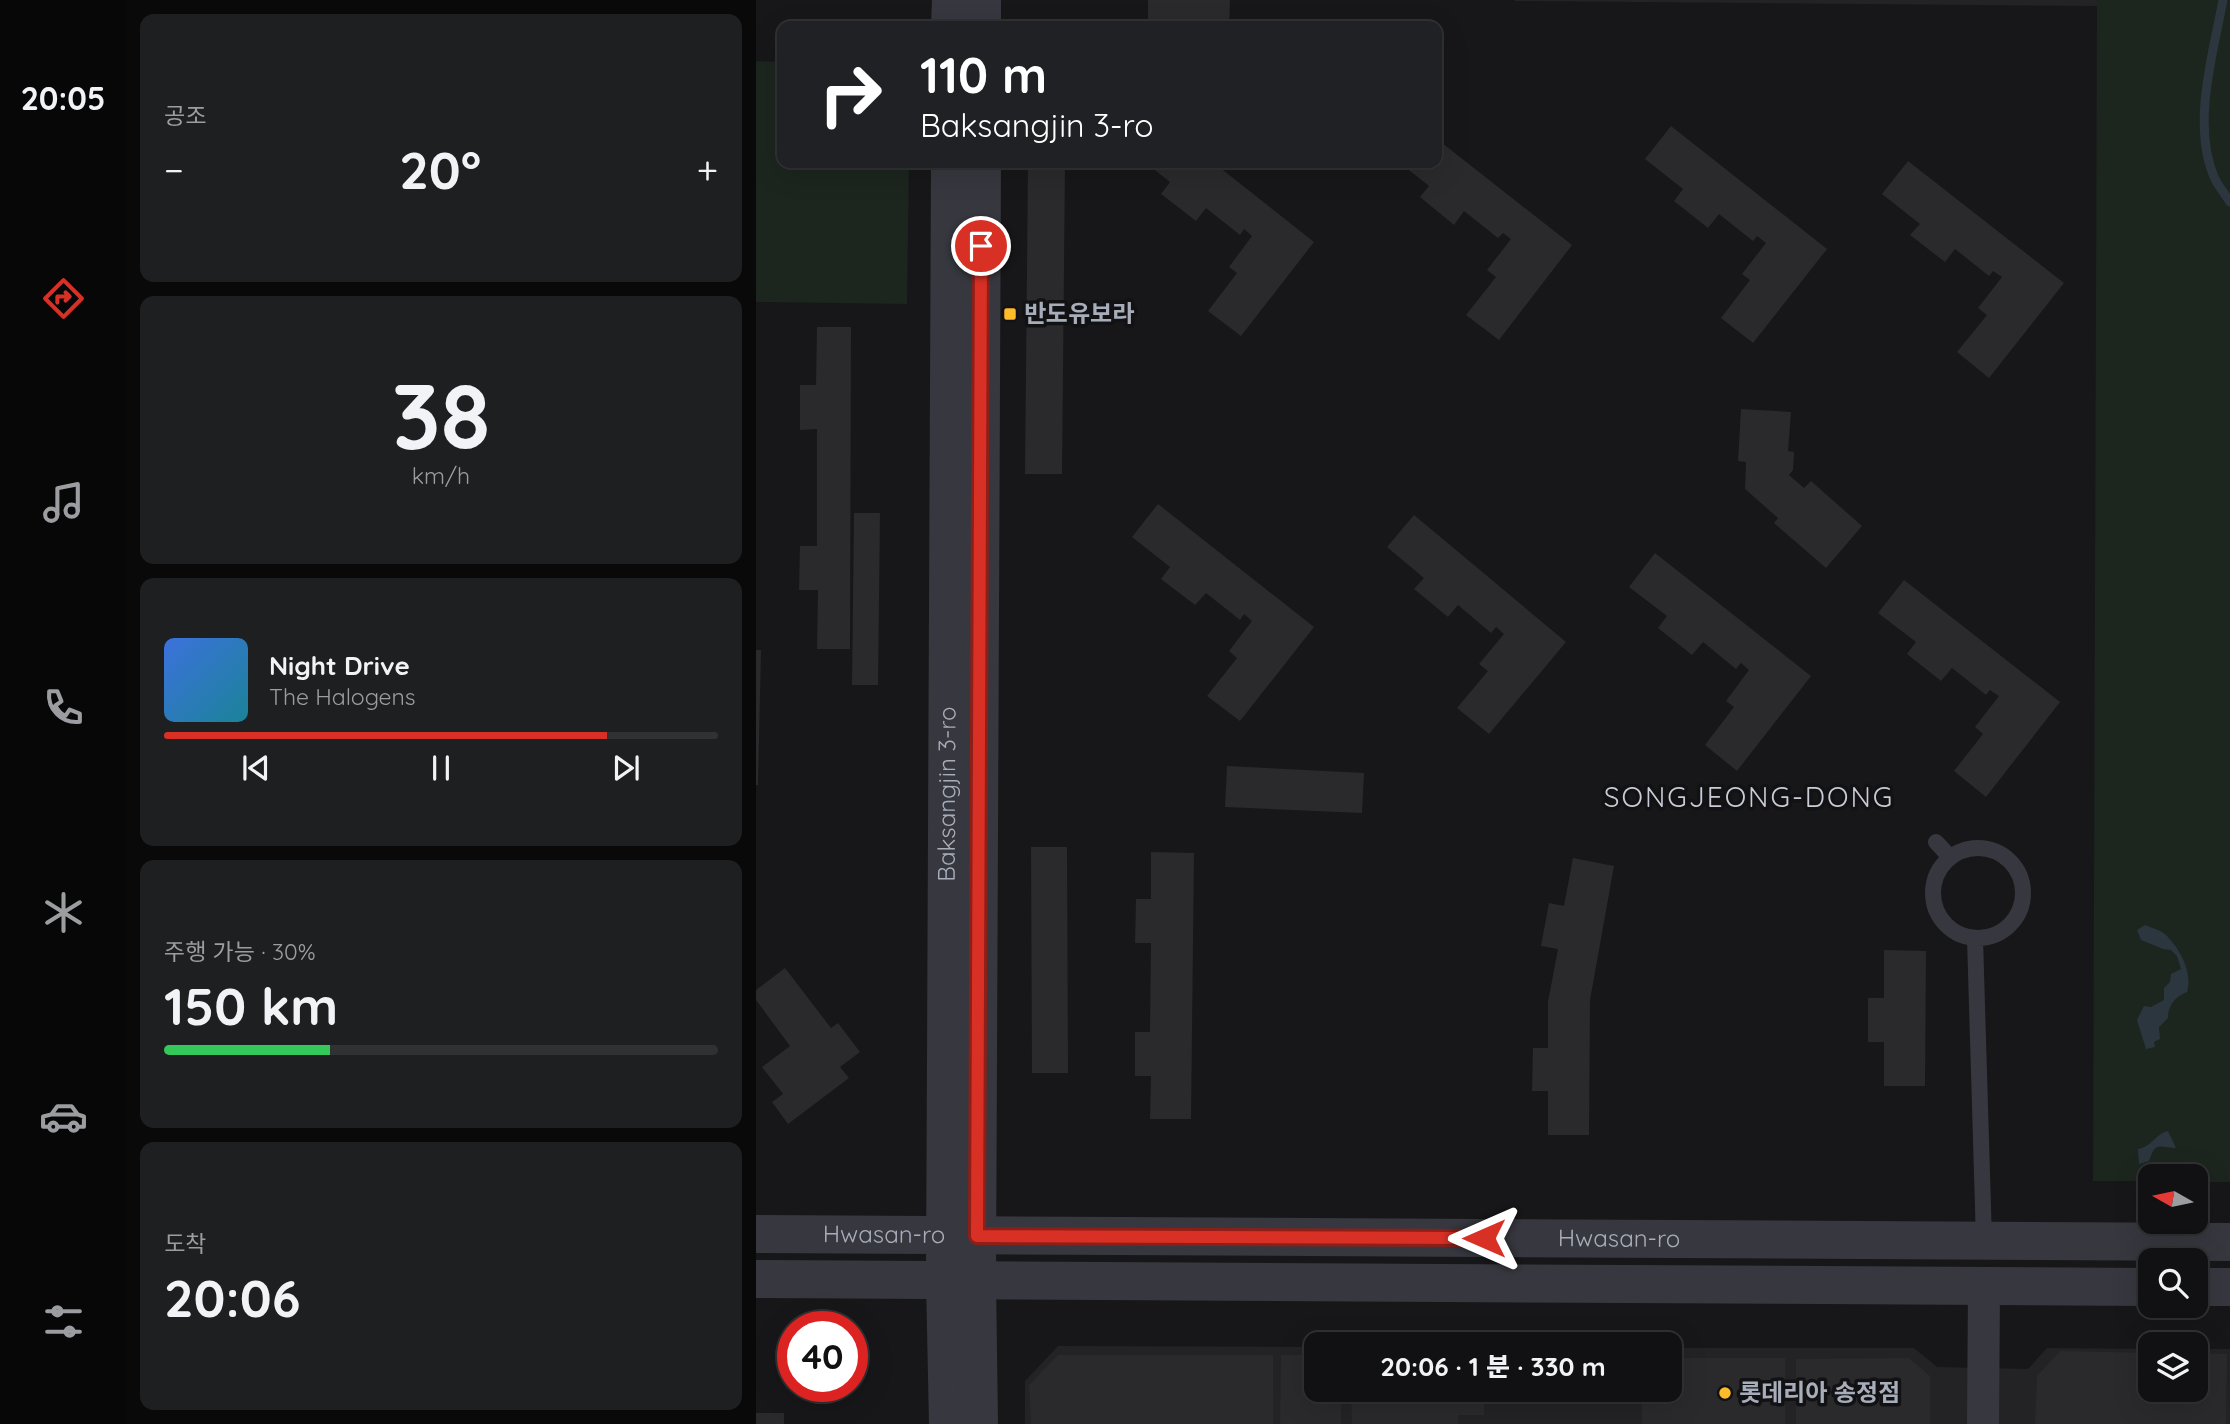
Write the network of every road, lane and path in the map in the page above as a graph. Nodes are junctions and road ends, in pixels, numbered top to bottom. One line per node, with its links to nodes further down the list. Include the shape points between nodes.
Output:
1 (951, 0): 3 (street)
2 (982, 0): 4 (street)
3 (950, 21)
4 (982, 21)
5 (950, 168): 11 (street, Baksangjin 3-ro)
6 (982, 168): 11 (street, Baksangjin 3-ro)
7 (1936, 842): 8 (lane)
8 (1950, 857): 9 (lane, via 1934,880 1935,906 1950,928); 9 (lane, via 1961,850 1988,848 2011,861 2023,886 2019,912 2011,923 1989,937)
9 (1975, 938): 12 (lane)
10 (756, 1234): 11 (street, Hwasan-ro)
11 (961, 1235): 12 (street, Hwasan-ro); 15 (street, Baksangjin 3-ro)
12 (1984, 1241): 13 (street, Hwasan-ro)
13 (2230, 1242)
14 (756, 1279): 15 (street, Hwasan-ro)
15 (961, 1280): 16 (street, Hwasan-ro); 20 (street, Baksangjin 3-ro); 21 (street, Baksangjin 3-ro)
16 (1984, 1286): 17 (street, Hwasan-ro); 22 (street)
17 (2138, 1287)
18 (2208, 1287): 19 (street)
19 (2230, 1287)
20 (948, 1424)
21 (979, 1424)
22 (1983, 1424)

